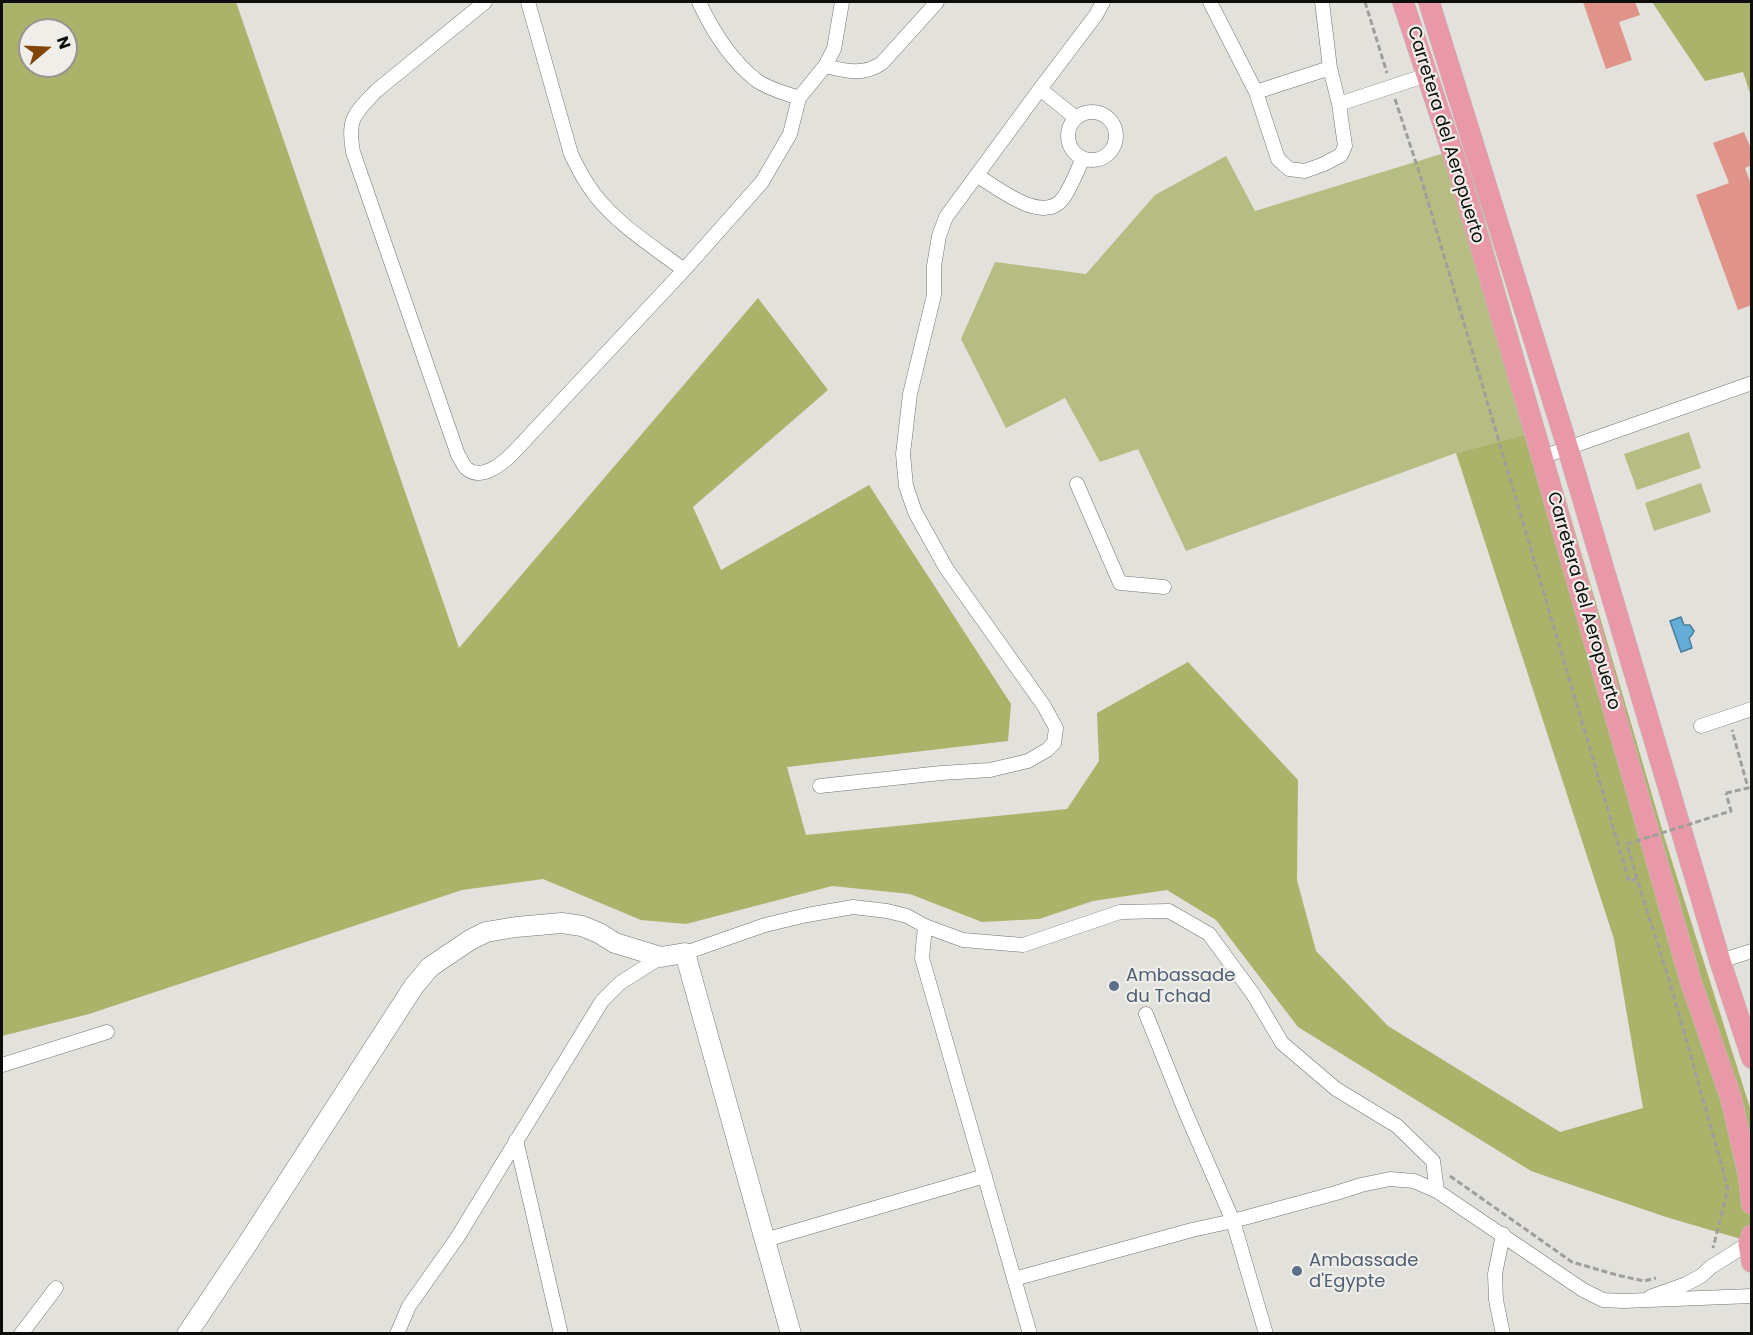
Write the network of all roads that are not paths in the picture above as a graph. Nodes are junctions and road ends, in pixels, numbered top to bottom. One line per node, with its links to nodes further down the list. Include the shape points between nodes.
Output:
1 (485, 2): 21 (street, via 376,91 351,120 349,134 466,469 488,472 501,465)
2 (528, 2): 21 (street, via 580,172 595,196 619,220)
3 (699, 2): 16 (street, via 732,57 757,81)
4 (842, 2): 11 (street, via 834,49)
5 (937, 2): 11 (street, via 872,70 847,71)
6 (1103, 2): 14 (street)
7 (1210, 2): 15 (street)
8 (1322, 2): 12 (street)
9 (1403, 2): 13 (main road, Carretera del Aeropuerto)
10 (1429, 2): 23 (main road, Carretera del Aeropuerto)
11 (825, 66): 16 (street)
12 (1330, 68): 15 (street); 17 (street)
13 (1427, 75): 17 (street); 24 (main road, Carretera del Aeropuerto)
14 (1040, 89): 18 (street); 20 (street)
15 (1256, 92): 17 (street, via 1278,159 1289,169 1305,171 1341,155 1345,146)
16 (799, 98): 21 (street, via 790,134 762,182)
17 (1339, 104)
18 (1076, 118): 19 (street, via 1068,140); 19 (street, via 1082,113 1098,112 1111,120 1117,135 1112,150 1099,159)
19 (1083, 158): 20 (street, via 1064,198 1047,209 1027,205)
20 (978, 176): 31 (street, via 946,217 939,236 934,295 910,394 903,454 906,486 915,512 946,568 1044,706 1056,728 1054,743 1028,761 990,770)
21 (684, 270)
22 (1752, 383): 23 (street)
23 (1568, 449): 24 (street); 28 (main road, Carretera del Aeropuerto)
24 (1542, 458): 30 (main road, Carretera del Aeropuerto)
25 (1077, 484): 26 (street, via 1120,583)
26 (1164, 587)
27 (1752, 710): 29 (street)
28 (1648, 722): 30 (main road); 36 (main road, Carretera del Aeropuerto)
29 (1701, 726)
30 (1619, 730): 44 (main road, Carretera del Aeropuerto, via 1691,982 1731,1098)
31 (820, 786)
32 (925, 926): 34 (street, via 887,911 844,908 765,925); 42 (street, via 922,958); 43 (street, via 963,940 1023,945 1120,912 1169,911 1209,934 1253,994 1282,1043 1336,1089 1396,1126 1432,1161)
33 (1752, 951): 36 (street)
34 (685, 953): 35 (street); 47 (street)
35 (661, 957): 41 (street, via 620,983 602,1002); 54 (street, via 562,923 486,932 430,967)
36 (1720, 960): 39 (main road, Carretera del Aeropuerto)
37 (1146, 1014): 45 (street)
38 (107, 1032): 40 (street)
39 (1752, 1058)
40 (2, 1065)
41 (516, 1140): 55 (street, via 457,1238 409,1306); 56 (street)
42 (985, 1176): 47 (street); 49 (street)
43 (1437, 1191): 45 (street, via 1414,1181 1390,1179); 46 (street)
44 (1752, 1204)
45 (1233, 1221): 49 (street); 59 (street)
46 (1503, 1234): 52 (street, via 1604,1300); 60 (street, via 1495,1274)
47 (765, 1240): 57 (street)
48 (1751, 1247): 52 (street, via 1686,1284)
49 (1014, 1279): 58 (street)
50 (56, 1288): 53 (street)
51 (1752, 1296): 52 (street)
52 (1642, 1300)
53 (21, 1334)
54 (187, 1334)
55 (397, 1334)
56 (561, 1334)
57 (791, 1334)
58 (1030, 1334)
59 (1266, 1334)
60 (1503, 1334)

